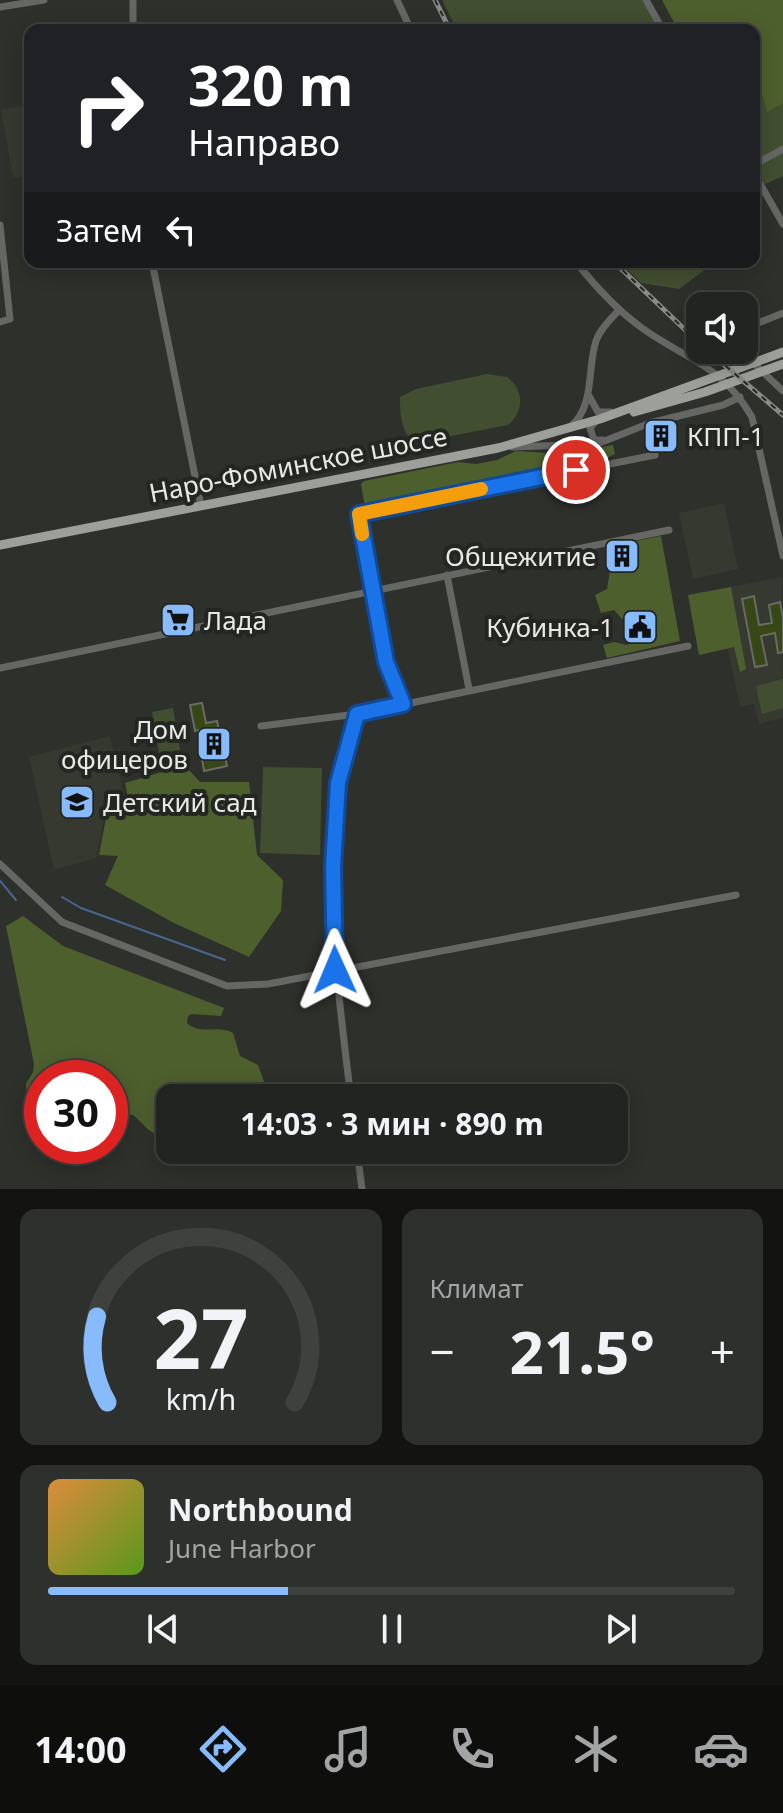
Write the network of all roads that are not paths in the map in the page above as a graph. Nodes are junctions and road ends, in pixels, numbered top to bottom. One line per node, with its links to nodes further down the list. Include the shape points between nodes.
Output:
1 (44, 0): 5 (street)
2 (133, 0): 6 (street)
3 (397, 0): 7 (street)
4 (646, 0): 8 (street)
5 (0, 7)
6 (133, 24)
7 (408, 24)
8 (660, 24)
9 (783, 149): 10 (street)
10 (760, 162)
11 (760, 184): 12 (street)
12 (783, 224)
13 (0, 225): 18 (street, via 10,319)
14 (153, 268): 32 (street)
15 (581, 268): 16 (street)
16 (619, 310): 23 (street, via 597,337); 25 (street, via 717,373)
17 (783, 313): 19 (street)
18 (0, 322)
19 (758, 323)
20 (783, 352): 26 (main road, Наро-Фоминское шоссе)
21 (754, 364): 24 (street)
22 (779, 365): 27 (main road, Наро-Фоминское шоссе, via 705,392)
23 (588, 390): 26 (street, via 598,412); 28 (street, via 580,417)
24 (783, 391)
25 (740, 397): 29 (street); 35 (street, via 752,417)
26 (625, 409): 27 (main road, Наро-Фоминское шоссе)
27 (601, 419): 28 (main road, Наро-Фоминское шоссе); 29 (street, via 590,428 591,437)
28 (566, 430): 30 (main road, Наро-Фоминское шоссе)
29 (609, 439): 30 (street, via 583,446)
30 (498, 448): 32 (main road, Наро-Фоминское шоссе)
31 (655, 455): 37 (street, via 359,514)
32 (201, 506): 34 (main road, Наро-Фоминское шоссе)
33 (669, 530): 36 (street)
34 (0, 545)
35 (783, 556)
36 (447, 575): 37 (street); 40 (street)
37 (373, 590): 39 (street); 41 (street, via 386,662)
38 (688, 646): 40 (street)
39 (0, 668)
40 (469, 689): 41 (street)
41 (403, 704): 42 (street)
42 (357, 714): 43 (street); 46 (street, via 338,783)
43 (261, 726)
44 (0, 864): 46 (street, via 62,922 227,986 268,984)
45 (736, 895): 46 (street)
46 (335, 970): 47 (street)
47 (349, 1084)
48 (359, 1164): 49 (street)
49 (362, 1189)

